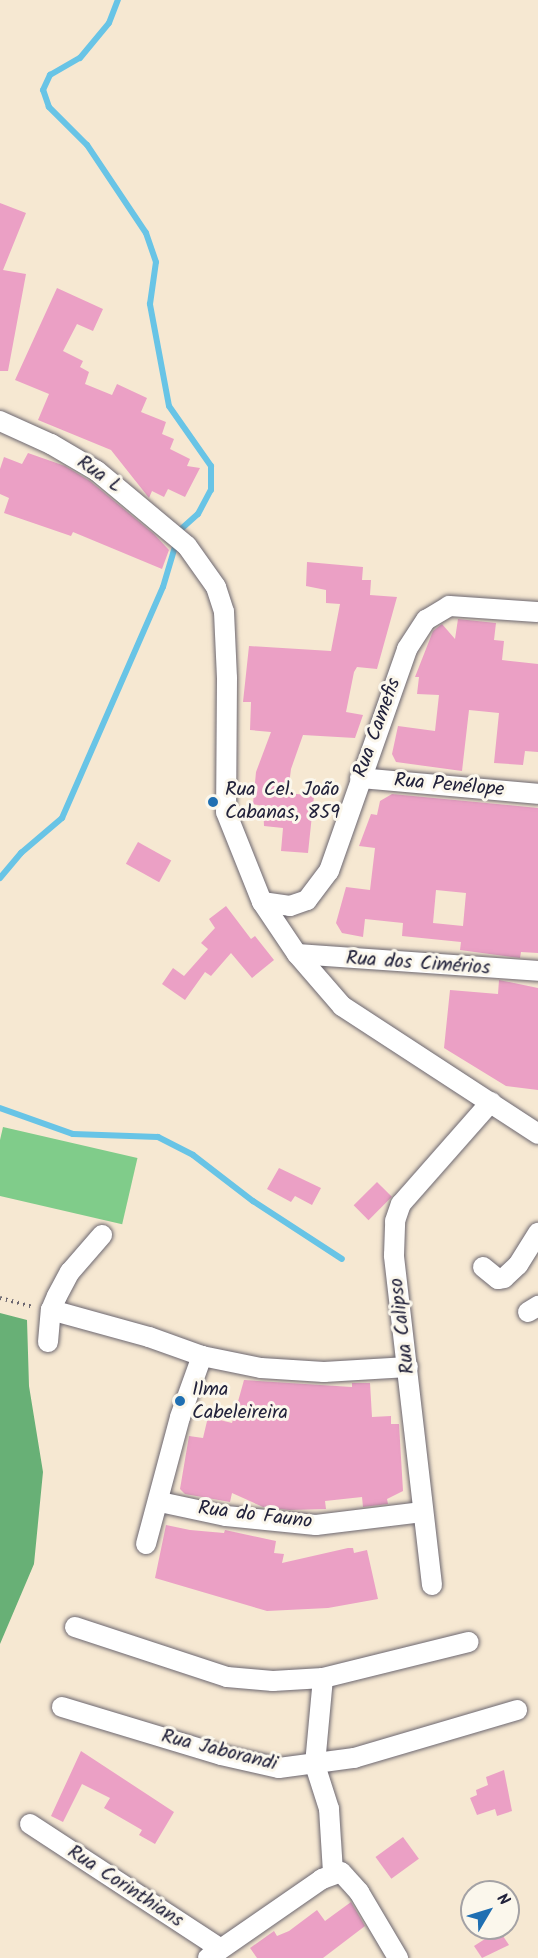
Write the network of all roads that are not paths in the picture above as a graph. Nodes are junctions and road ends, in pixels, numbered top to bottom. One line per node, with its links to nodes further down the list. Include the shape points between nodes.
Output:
1 (0, 421): 5 (street, Rua L, via 97,471 187,546 216,587 224,612 226,812)
2 (538, 612): 3 (street, Rua Camefis, via 449,606 426,620 407,648)
3 (360, 778): 4 (street, Rua Penélope); 5 (street, Rua Camefis, via 329,871 317,891 290,906)
4 (538, 794)
5 (262, 902): 6 (street, Rua L)
6 (297, 954): 7 (street, Rua dos Cimérios); 8 (street, Rua L, via 342,1006)
7 (538, 972)
8 (491, 1102): 9 (street, Rua L); 16 (street, Rua Calipso, via 397,1211 394,1255)
9 (538, 1134)
10 (538, 1233): 12 (street, via 518,1265 504,1278 498,1279)
11 (102, 1235): 13 (street, via 70,1272)
12 (483, 1267)
13 (51, 1310): 14 (street); 15 (street, via 157,1339)
14 (48, 1342)
15 (202, 1356): 16 (street, via 261,1368 324,1371); 17 (street, via 180,1418)
16 (408, 1367): 18 (street, Rua Calipso)
17 (160, 1502): 18 (street, Rua do Fauno, via 226,1516 316,1525); 19 (street)
18 (422, 1512): 20 (street, Rua Calipso)
19 (146, 1544)
20 (432, 1585)
21 (75, 1627): 23 (street, via 227,1677 273,1681)
22 (468, 1642): 23 (street)
23 (324, 1678): 26 (street)
24 (62, 1707): 26 (street, Rua Jaborandi, via 221,1755 279,1768)
25 (517, 1710): 26 (street, Rua Jaborandi)
26 (315, 1766): 28 (street, via 329,1809)
27 (30, 1824): 29 (street, Rua Corinthians)
28 (333, 1873): 29 (street); 30 (street, via 347,1876)
29 (211, 1956)
30 (398, 1958)

